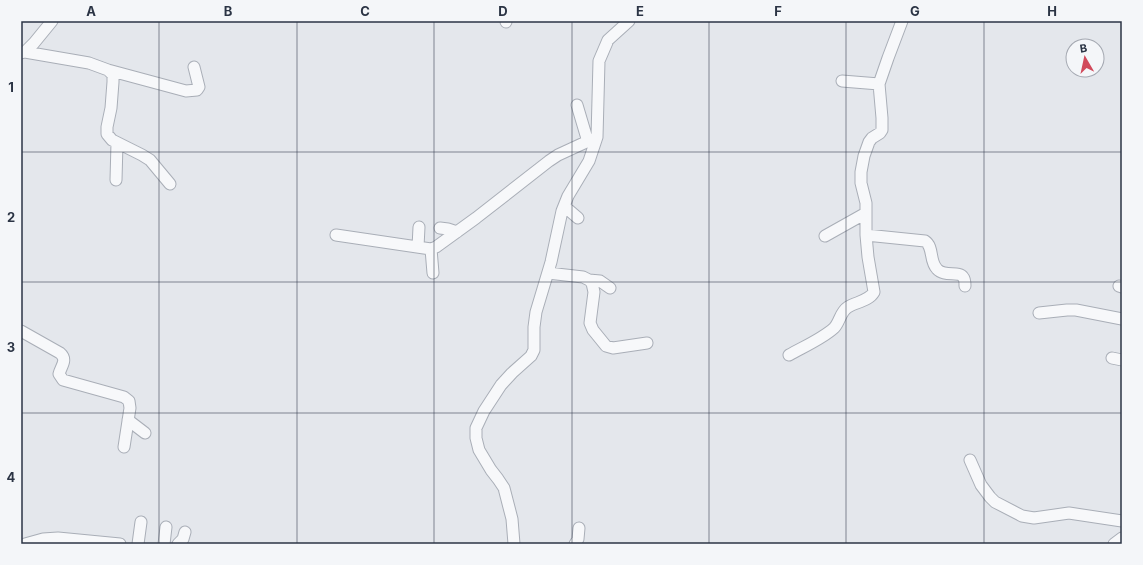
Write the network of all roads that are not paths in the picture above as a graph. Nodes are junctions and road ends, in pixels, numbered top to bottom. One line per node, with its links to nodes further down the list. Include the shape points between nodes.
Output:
1 (44, 21): 5 (street)
2 (52, 21): 5 (street)
3 (629, 21): 12 (street, via 608,40 599,61)
4 (902, 21): 10 (street)
5 (42, 34): 6 (street)
6 (23, 52): 8 (street)
7 (194, 67): 8 (street, via 199,87 192,91)
8 (108, 70): 13 (street, via 113,75 114,82 107,134)
9 (842, 82): 10 (street)
10 (879, 84): 17 (street, via 882,130 869,142 860,172)
11 (577, 105): 12 (street)
12 (592, 139): 16 (street, via 589,160); 21 (street, via 549,161)
13 (117, 143): 14 (street); 15 (street, via 150,160)
14 (116, 180)
15 (170, 184)
16 (564, 206): 18 (street); 28 (street)
17 (866, 213): 23 (street); 24 (street)
18 (578, 218)
19 (419, 226): 25 (street)
20 (440, 228): 21 (street)
21 (457, 232): 26 (street)
22 (336, 235): 25 (street)
23 (866, 235): 30 (street, via 927,242 935,268 944,274 961,275 964,277); 36 (street, via 874,292 847,308 830,331)
24 (825, 236)
25 (418, 247): 26 (street)
26 (431, 249): 27 (street)
27 (433, 273)
28 (548, 273): 29 (street); 53 (street, via 536,312 534,350 501,385 476,428 479,450 504,488 512,519)
29 (590, 280): 31 (street, via 600,281); 35 (street, via 594,292 590,323 603,344 613,348)
30 (965, 286)
31 (610, 288)
32 (1040, 313): 33 (street, via 1076,310)
33 (1122, 319)
34 (21, 331): 37 (street, via 63,356 64,362 59,374 63,380 126,398 130,405)
35 (647, 343)
36 (788, 355)
37 (128, 420): 38 (street); 39 (street)
38 (145, 433)
39 (124, 447)
40 (970, 460): 41 (street, via 981,485 990,497 1022,516 1034,518 1069,513)
41 (1122, 521)
42 (141, 522): 50 (street)
43 (166, 527): 51 (street)
44 (579, 528): 54 (street)
45 (185, 532): 52 (street)
46 (1122, 538): 55 (street)
47 (25, 544): 48 (street, via 58,538)
48 (115, 544): 49 (street)
49 (120, 544)
50 (138, 544)
51 (164, 544)
52 (178, 544)
53 (514, 544)
54 (575, 544)
55 (1114, 544)

